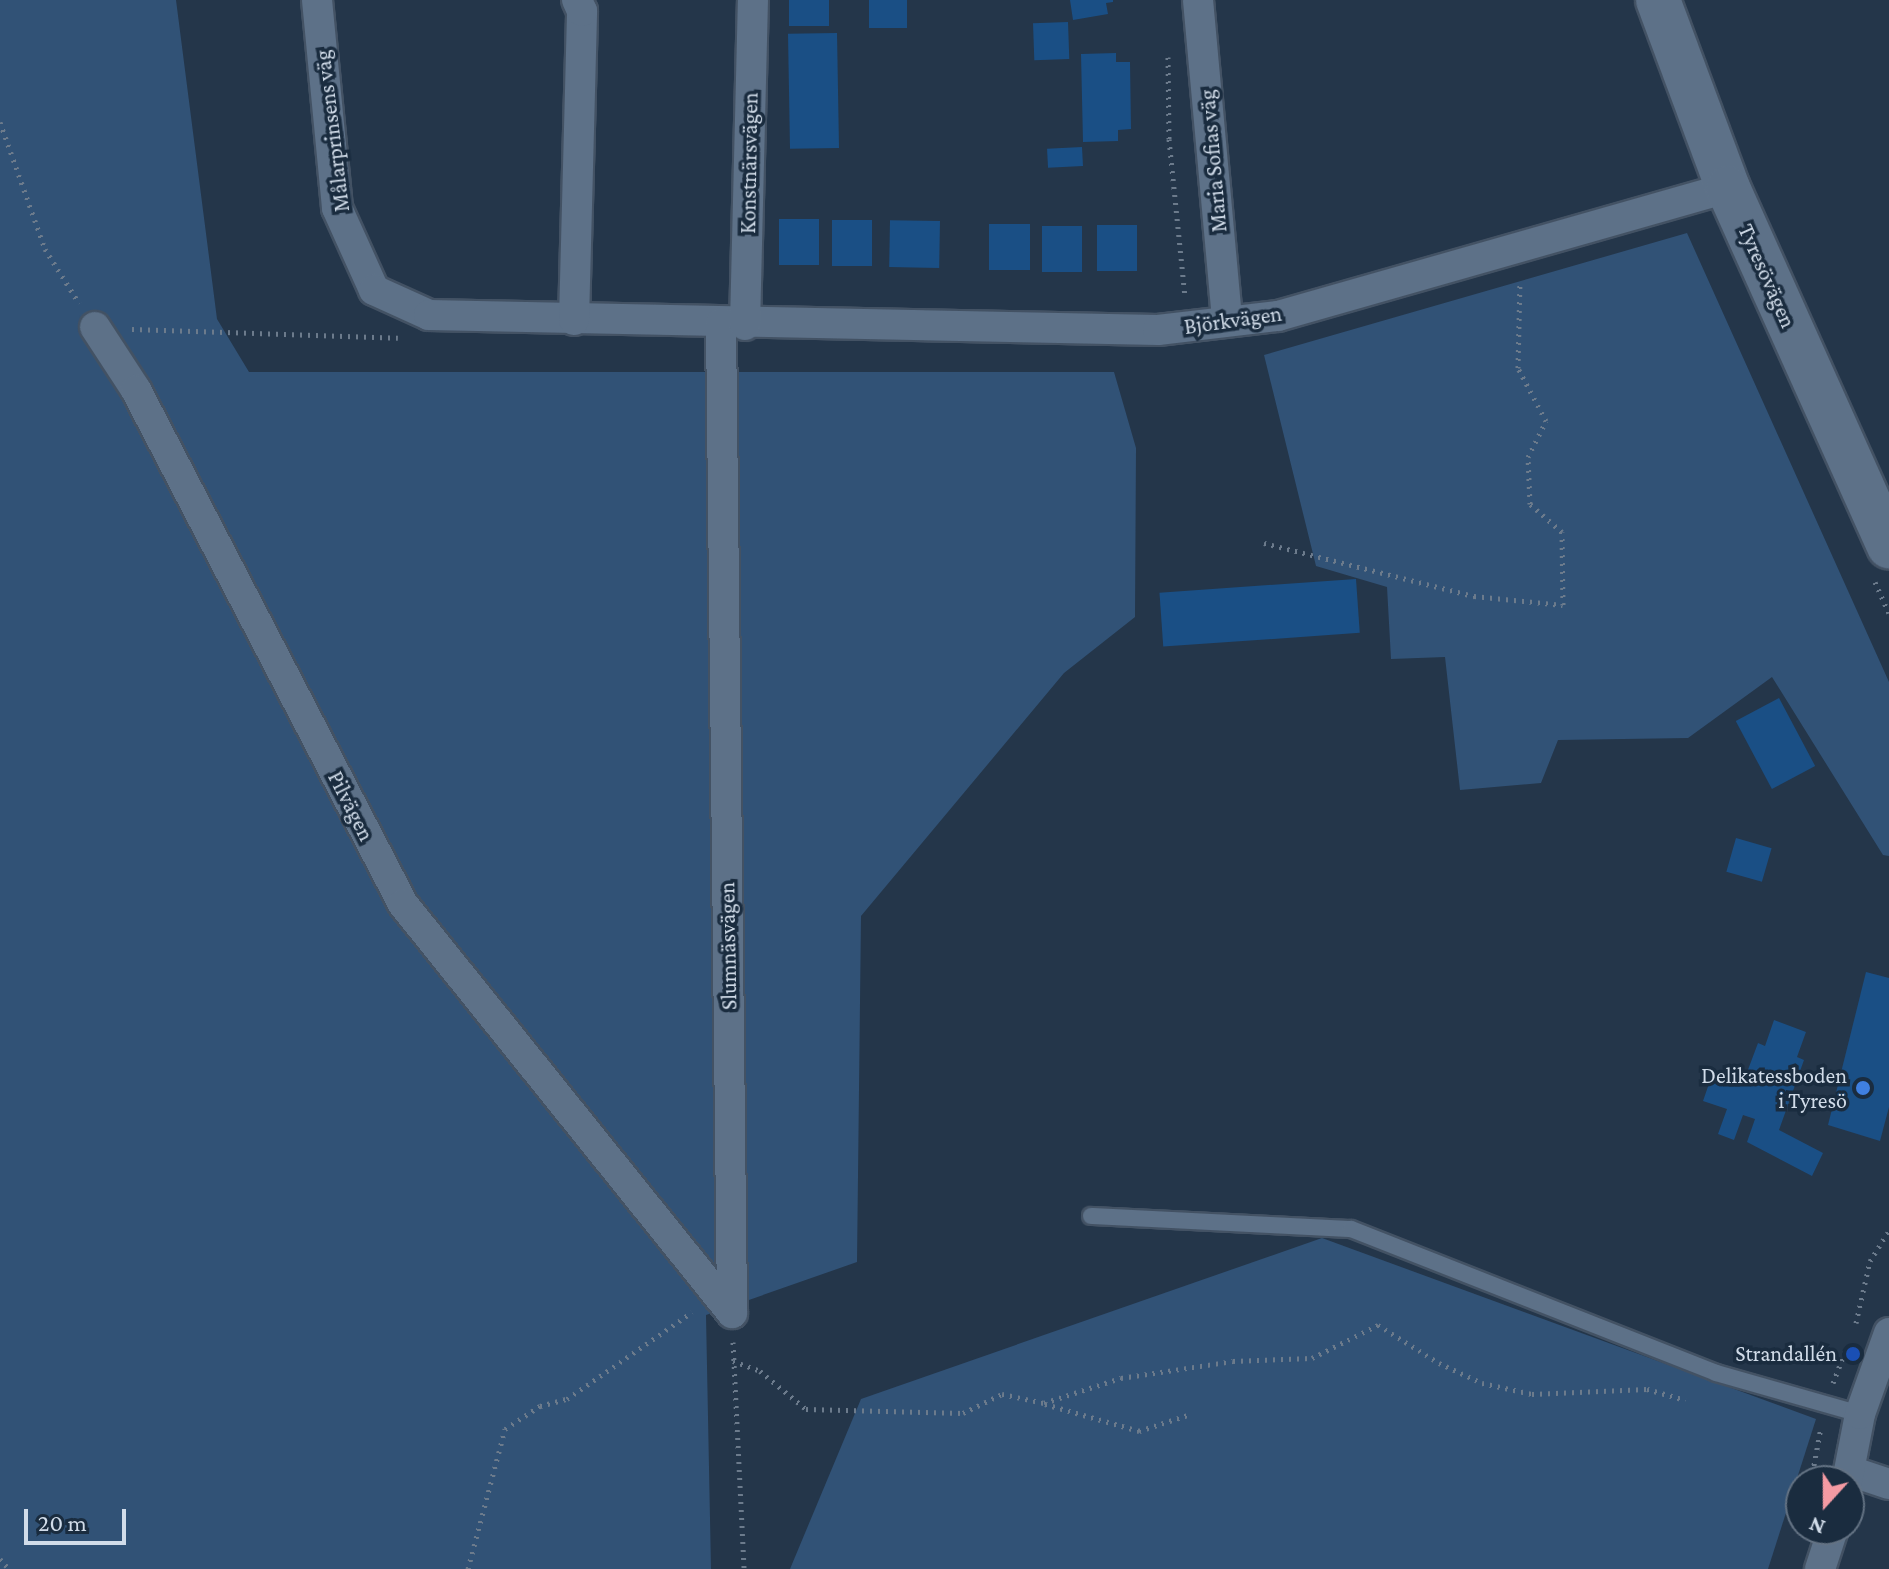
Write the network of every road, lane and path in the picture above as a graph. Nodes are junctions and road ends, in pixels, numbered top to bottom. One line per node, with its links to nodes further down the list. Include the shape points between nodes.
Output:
1 (317, 0): 11 (street, Målarprinsens väg, via 337,208 374,290 429,315)
2 (577, 0): 11 (street, via 582,11)
3 (753, 0): 13 (street, Konstnärsvägen)
4 (1198, 0): 12 (street, Maria Sofias väg)
5 (1658, 0): 8 (main road, Tyresövägen)
6 (1169, 45): 10 (path, via 1169,139 1187,294)
7 (0, 122): 14 (path, via 45,249)
8 (1728, 188): 12 (street, Björkvägen, via 1278,316); 16 (main road, Tyresövägen)
9 (1520, 278): 15 (path, via 1518,368 1546,421 1528,457 1530,504 1562,532 1563,605 1474,596)
10 (1182, 302)
11 (574, 320): 13 (street, Målarprinsens väg)
12 (1227, 321): 13 (street, Björkvägen, via 1158,330)
13 (733, 324): 19 (street, Slumnäsvägen)
14 (95, 327): 19 (street, Pilvägen, via 136,390 403,904)
15 (1264, 543)
16 (1879, 559): 17 (path)
17 (1889, 613)
18 (1091, 1216): 25 (lane, via 1351,1229 1716,1373)
19 (725, 1303): 21 (path); 32 (path, via 567,1399 540,1406 505,1429)
20 (1889, 1333): 25 (street)
21 (733, 1361): 23 (path, via 760,1371 806,1409 963,1413 1002,1394); 33 (path)
22 (1685, 1400): 23 (path, via 1647,1389 1532,1394 1482,1383 1378,1325 1312,1358 1233,1361 1121,1378)
23 (1044, 1403): 24 (path, via 1139,1431)
24 (1191, 1414)
25 (1860, 1414): 26 (street)
26 (1851, 1465)
27 (1865, 1479): 28 (street)
28 (1889, 1484)
29 (1828, 1545): 34 (street)
30 (0, 1559): 31 (path)
31 (9, 1569)
32 (468, 1569)
33 (744, 1569)
34 (1820, 1569)

